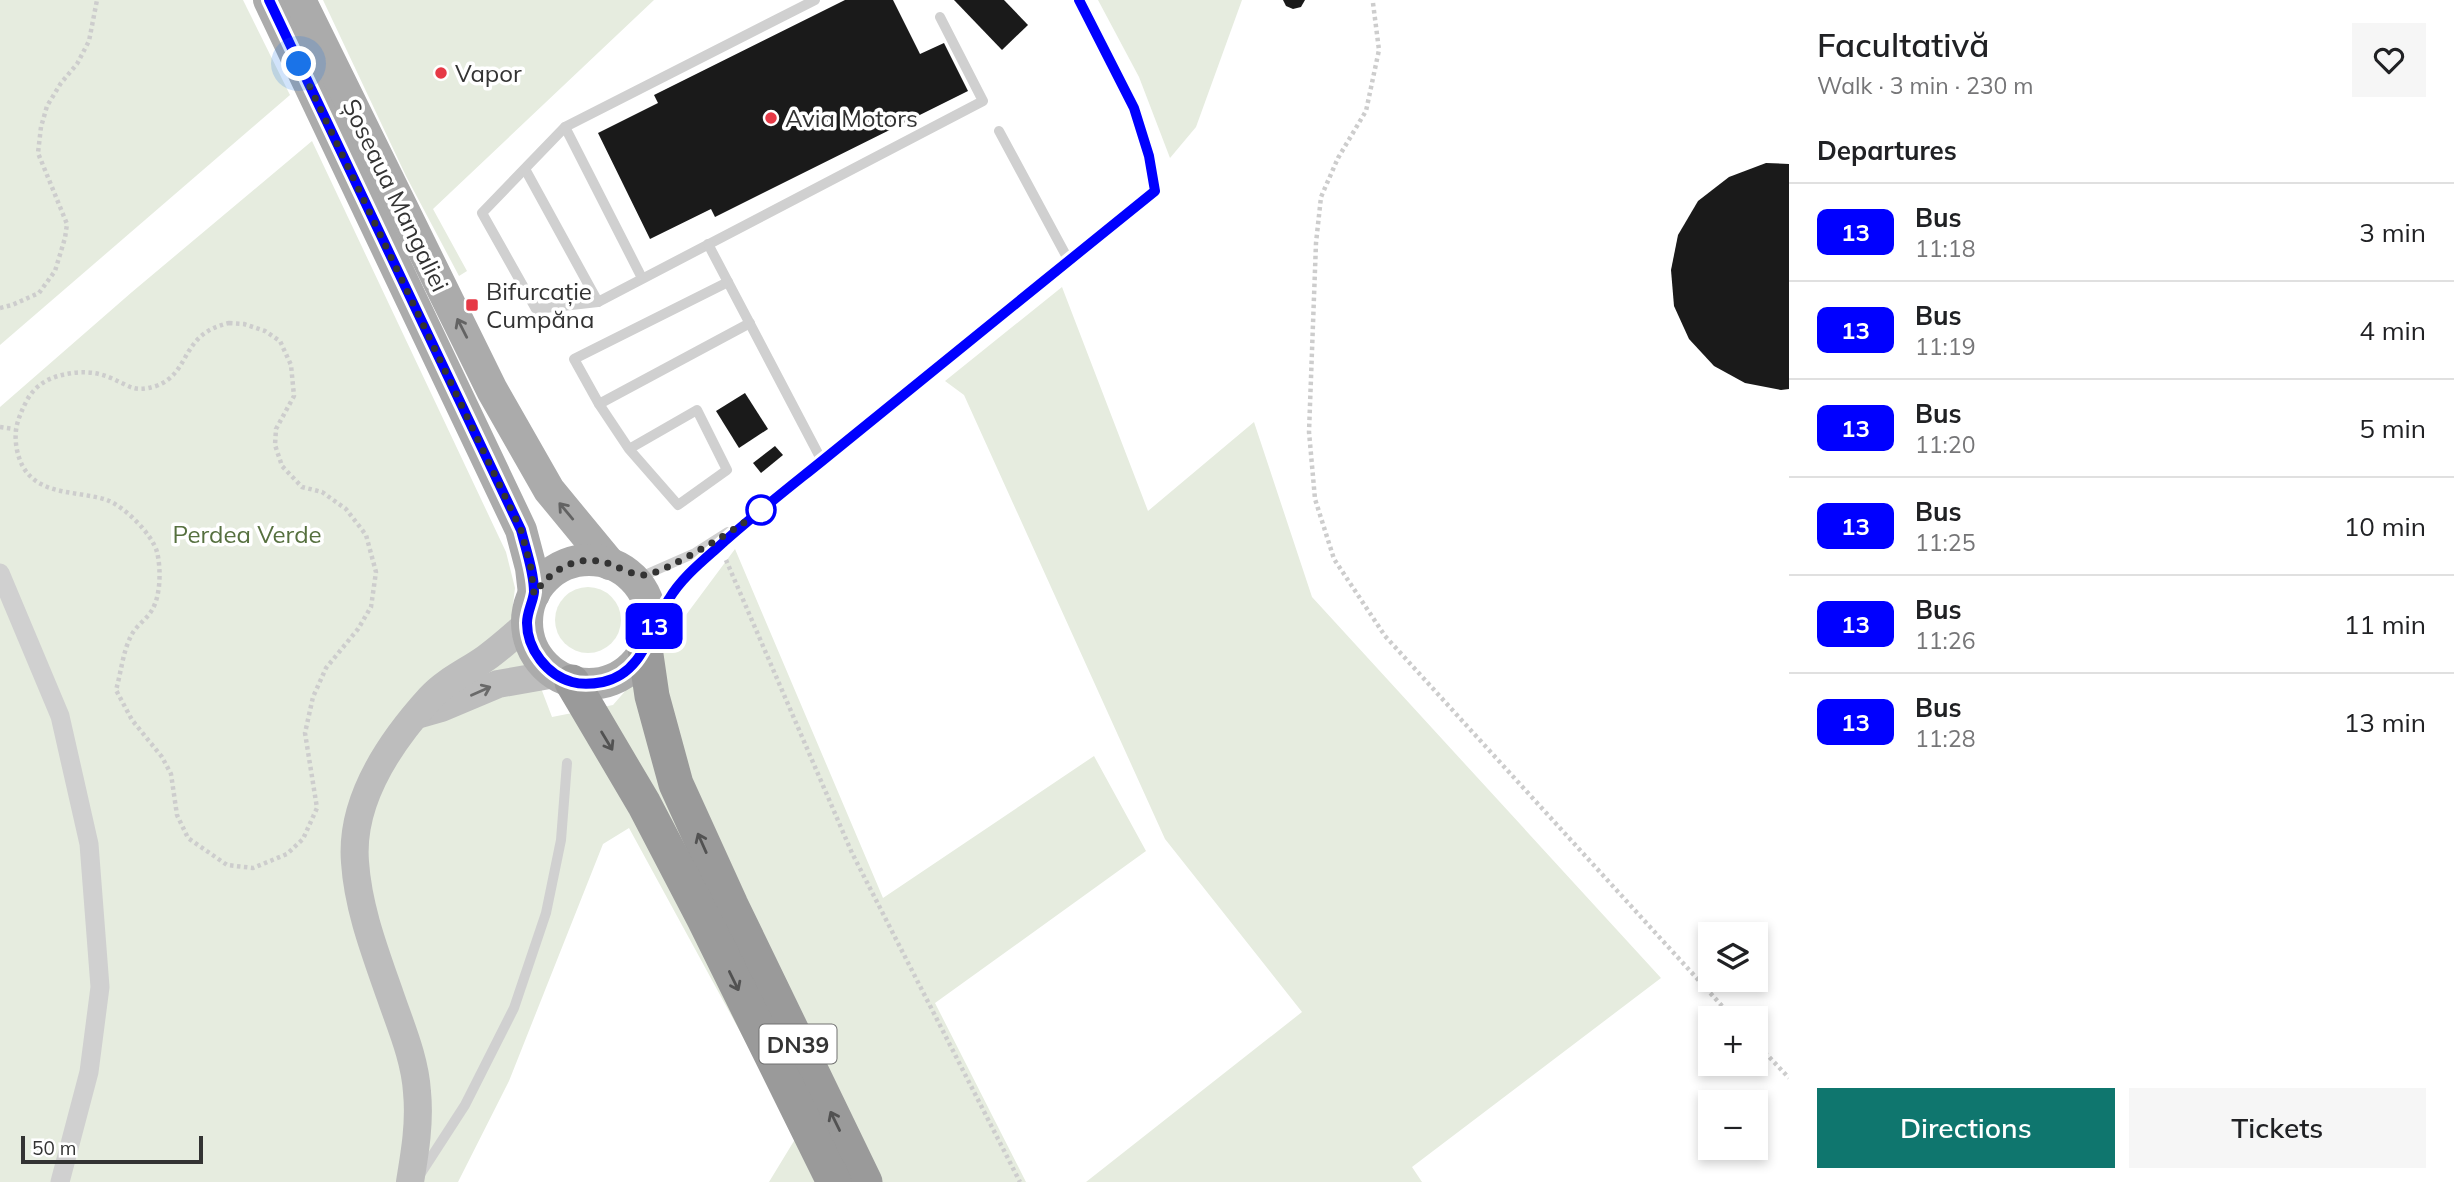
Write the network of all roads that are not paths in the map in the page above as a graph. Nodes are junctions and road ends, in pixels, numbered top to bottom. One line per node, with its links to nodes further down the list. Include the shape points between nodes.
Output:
1 (269, 0): 21 (main road, Șoseaua Mangaliei, via 521,530)
2 (300, 0): 19 (main road, Șoseaua Mangaliei / DN39, one-way to 2, via 549,490 492,390)
3 (815, 0): 6 (lane)
4 (1079, 0): 10 (lane, via 1134,108 1155,191)
5 (940, 17): 9 (lane, via 983,101)
6 (565, 127): 8 (lane); 11 (lane)
7 (999, 131): 10 (lane)
8 (525, 169): 13 (lane); 13 (lane, via 482,213 536,309)
9 (708, 244): 11 (lane); 12 (lane)
10 (1069, 261): 17 (lane)
11 (642, 278): 13 (lane)
12 (728, 282): 14 (lane); 15 (lane, via 573,359)
13 (598, 302)
14 (750, 323): 15 (lane); 17 (lane)
15 (599, 404): 16 (lane)
16 (629, 449): 16 (lane, via 678,505 727,470 698,410)
17 (822, 461): 18 (lane)
18 (752, 517): 19 (lane, via 695,553 645,575); 23 (lane, via 685,577)
19 (617, 567): 21 (main road, via 576,562 558,569); 23 (main road, DN39, via 645,595 651,612)
20 (0, 573): 27 (street, via 60,716 89,844 100,987 89,1072)
21 (534, 594): 22 (main road)
22 (527, 624): 24 (main road, DN39, via 538,658); 25 (main road, via 430,697)
23 (648, 640): 24 (main road, via 632,667 611,680 592,684); 30 (highway, DN39, one-way to 23, via 676,784 652,696)
24 (563, 678): 25 (main road, one-way to 24, via 498,684); 29 (highway, DN39, one-way to 29, via 644,804)
25 (417, 715): 28 (main road, via 374,774 363,802 354,860 369,933 409,1051 417,1091)
26 (567, 763): 28 (lane, via 561,840 545,913 514,1008 465,1105)
27 (60, 1182)
28 (413, 1182)
29 (834, 1182)
30 (865, 1182)

